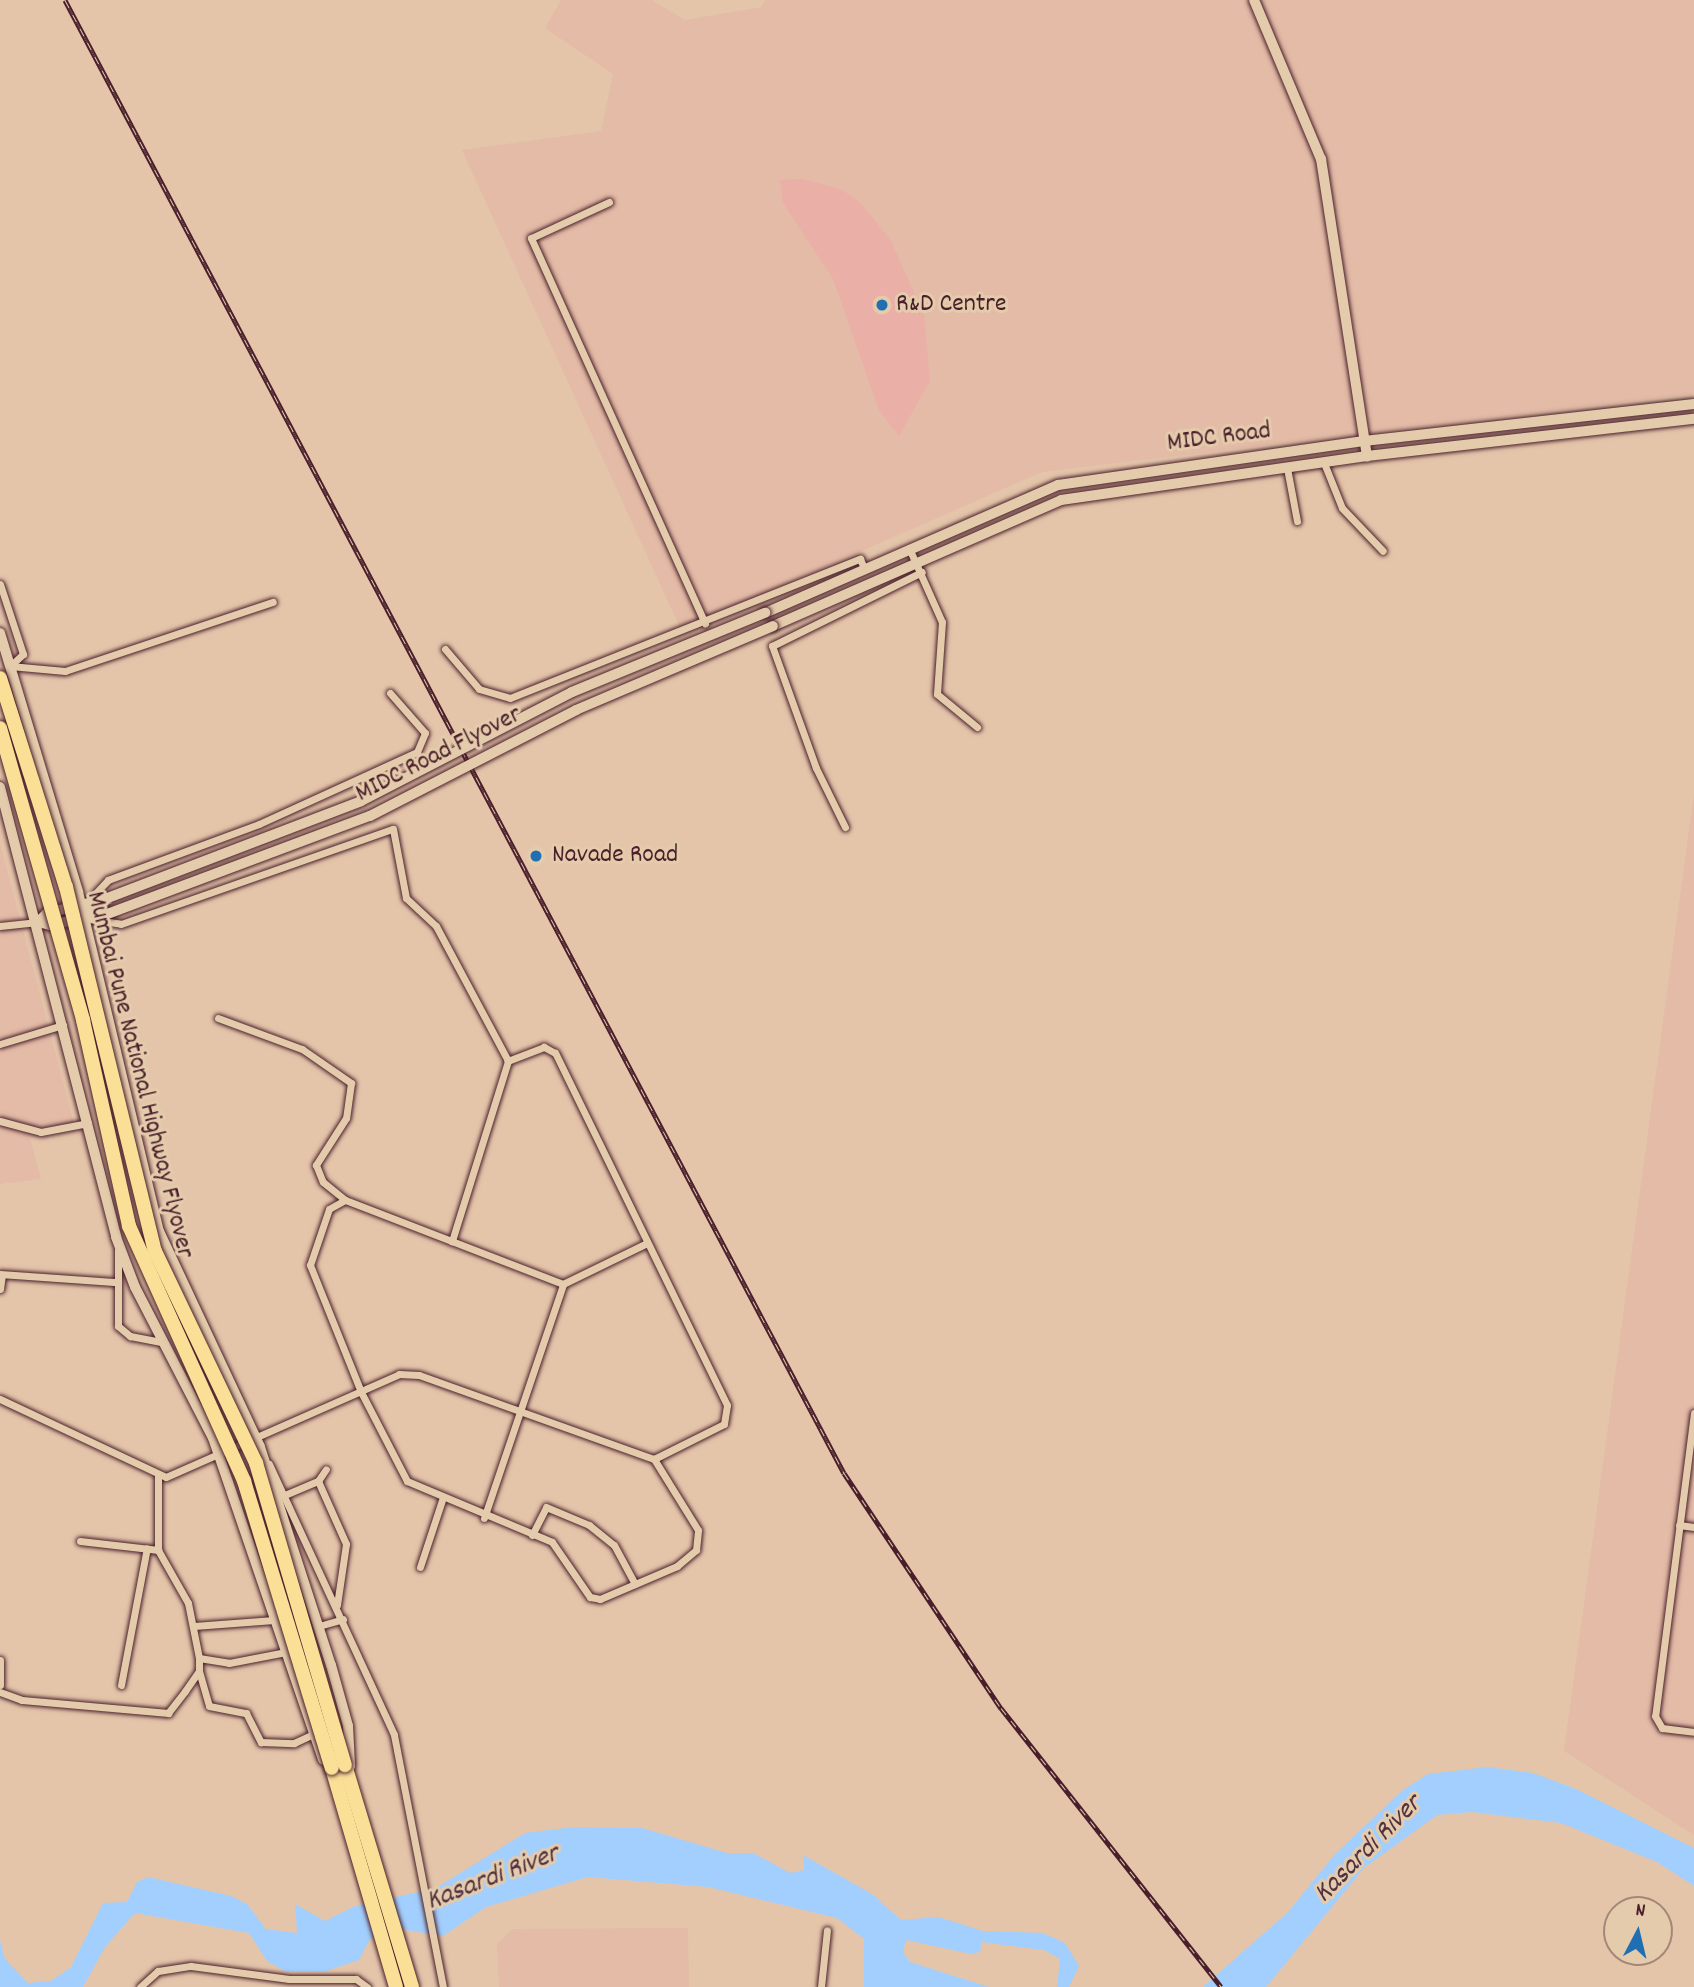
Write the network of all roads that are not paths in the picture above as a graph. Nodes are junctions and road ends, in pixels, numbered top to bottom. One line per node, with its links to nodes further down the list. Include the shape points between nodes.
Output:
1 (1254, 0): 5 (main road, via 1321,159)
2 (609, 202): 18 (street, via 531,238)
3 (1694, 404): 5 (main road, MIDC Road)
4 (1694, 419): 6 (main road, MIDC Road)
5 (1364, 441): 6 (main road); 10 (main road, MIDC Road, via 1058,485)
6 (1367, 456): 7 (main road, MIDC Road)
7 (1324, 463): 8 (main road, MIDC Road); 11 (street, via 1342,509)
8 (1287, 468): 9 (street); 12 (main road, MIDC Road, via 1061,500)
9 (1297, 521)
10 (909, 547): 12 (street); 13 (main road, MIDC Road)
11 (1383, 551)
12 (916, 561): 14 (street); 19 (main road, MIDC Road)
13 (864, 568): 17 (main road, MIDC Road); 18 (street, via 860,559)
14 (922, 572): 25 (street, via 942,622 937,694); 28 (street, via 772,646 816,768)
15 (0, 584): 22 (street, via 23,654)
16 (273, 601): 22 (street, via 65,671)
17 (770, 611): 19 (main road); 29 (main road, MIDC Road Flyover, bridge, via 572,692 361,801)
18 (705, 624): 21 (street, via 510,698 479,689)
19 (778, 624): 30 (main road, MIDC Road Flyover, bridge, via 576,710 370,816)
20 (0, 633): 22 (main road)
21 (445, 649)
22 (10, 666): 29 (main road)
23 (0, 678): 84 (highway, Mumbai Pune National Highway Flyover, bridge, via 66,887 155,1251 256,1463)
24 (390, 693): 29 (street, via 425,733 417,752 259,824 108,880)
25 (977, 727)
26 (0, 728): 84 (highway, Mumbai Pune National Highway Flyover, bridge, via 83,1020 129,1226 244,1481)
27 (0, 787): 31 (main road)
28 (845, 827)
29 (83, 904): 30 (main road); 31 (main road, MIDC Road Flyover, via 47,912)
30 (88, 919): 31 (main road, MIDC Road Flyover); 36 (street, via 121,924 393,829 405,898 436,926); 52 (main road, via 159,1231)
31 (38, 922): 32 (street); 34 (main road)
32 (0, 926)
33 (218, 1018): 39 (street, via 302,1049 351,1083 346,1118 316,1165 323,1182)
34 (65, 1024): 35 (street); 38 (main road)
35 (0, 1044)
36 (508, 1061): 40 (street); 41 (street, via 544,1047 555,1053)
37 (0, 1121): 38 (street, via 41,1132)
38 (89, 1123): 42 (main road)
39 (345, 1200): 40 (street); 48 (street, via 329,1209 310,1265)
40 (452, 1241): 45 (street)
41 (648, 1243): 45 (street); 55 (street, via 729,1414 724,1424)
42 (119, 1245): 44 (street); 47 (main road)
43 (1, 1275): 44 (street); 46 (street)
44 (114, 1282): 47 (street, via 122,1333)
45 (563, 1284): 50 (street)
46 (0, 1289)
47 (162, 1342): 53 (main road)
48 (361, 1392): 50 (street, via 407,1373); 52 (street); 60 (street, via 407,1481)
49 (0, 1399): 57 (street)
50 (523, 1412): 55 (street); 61 (street)
51 (1694, 1413): 62 (street)
52 (255, 1436): 53 (street); 54 (main road)
53 (218, 1451): 57 (street, via 175,1474); 72 (main road)
54 (262, 1454): 59 (street); 74 (main road)
55 (654, 1459): 69 (street, via 698,1530 699,1543 677,1566)
56 (326, 1469): 58 (street)
57 (158, 1476): 67 (street)
58 (318, 1481): 59 (street); 70 (street, via 346,1544)
59 (287, 1494): 70 (street)
60 (442, 1500): 61 (street); 68 (street)
61 (484, 1518): 64 (street)
62 (1679, 1525): 63 (street); 82 (street, via 1656,1716 1662,1728)
63 (1694, 1527)
64 (532, 1535): 69 (street, via 558,1546 590,1597); 69 (street, via 546,1507 589,1525 614,1545)
65 (80, 1541): 66 (street)
66 (147, 1548): 67 (street); 80 (street)
67 (158, 1550): 73 (street, via 181,1587)
68 (420, 1567)
69 (635, 1584)
70 (337, 1605): 71 (street)
71 (343, 1619): 74 (street); 92 (street, via 394,1735)
72 (274, 1620): 73 (street); 75 (main road)
73 (194, 1626): 76 (street)
74 (318, 1626): 85 (main road, via 348,1726)
75 (286, 1652): 76 (street, via 229,1663); 83 (main road)
76 (199, 1658): 78 (street)
77 (0, 1660): 79 (street)
78 (199, 1671): 81 (street, via 169,1713 22,1700); 83 (street, via 209,1706 246,1713 261,1742 294,1743)
79 (0, 1685)
80 (121, 1685)
81 (0, 1692)
82 (1694, 1732)
83 (313, 1734): 85 (main road)
84 (338, 1767): 85 (highway, Mumbai Pune National Highway Flyover)
85 (345, 1797): 86 (highway, Mumbai Pune National Highway Flyover)
86 (368, 1871): 90 (highway); 91 (highway)
87 (827, 1930): 93 (street)
88 (140, 1987): 89 (street, via 175,1966 356,1979)
89 (367, 1987)
90 (396, 1987)
91 (412, 1987)
92 (443, 1987)
93 (821, 1987)

